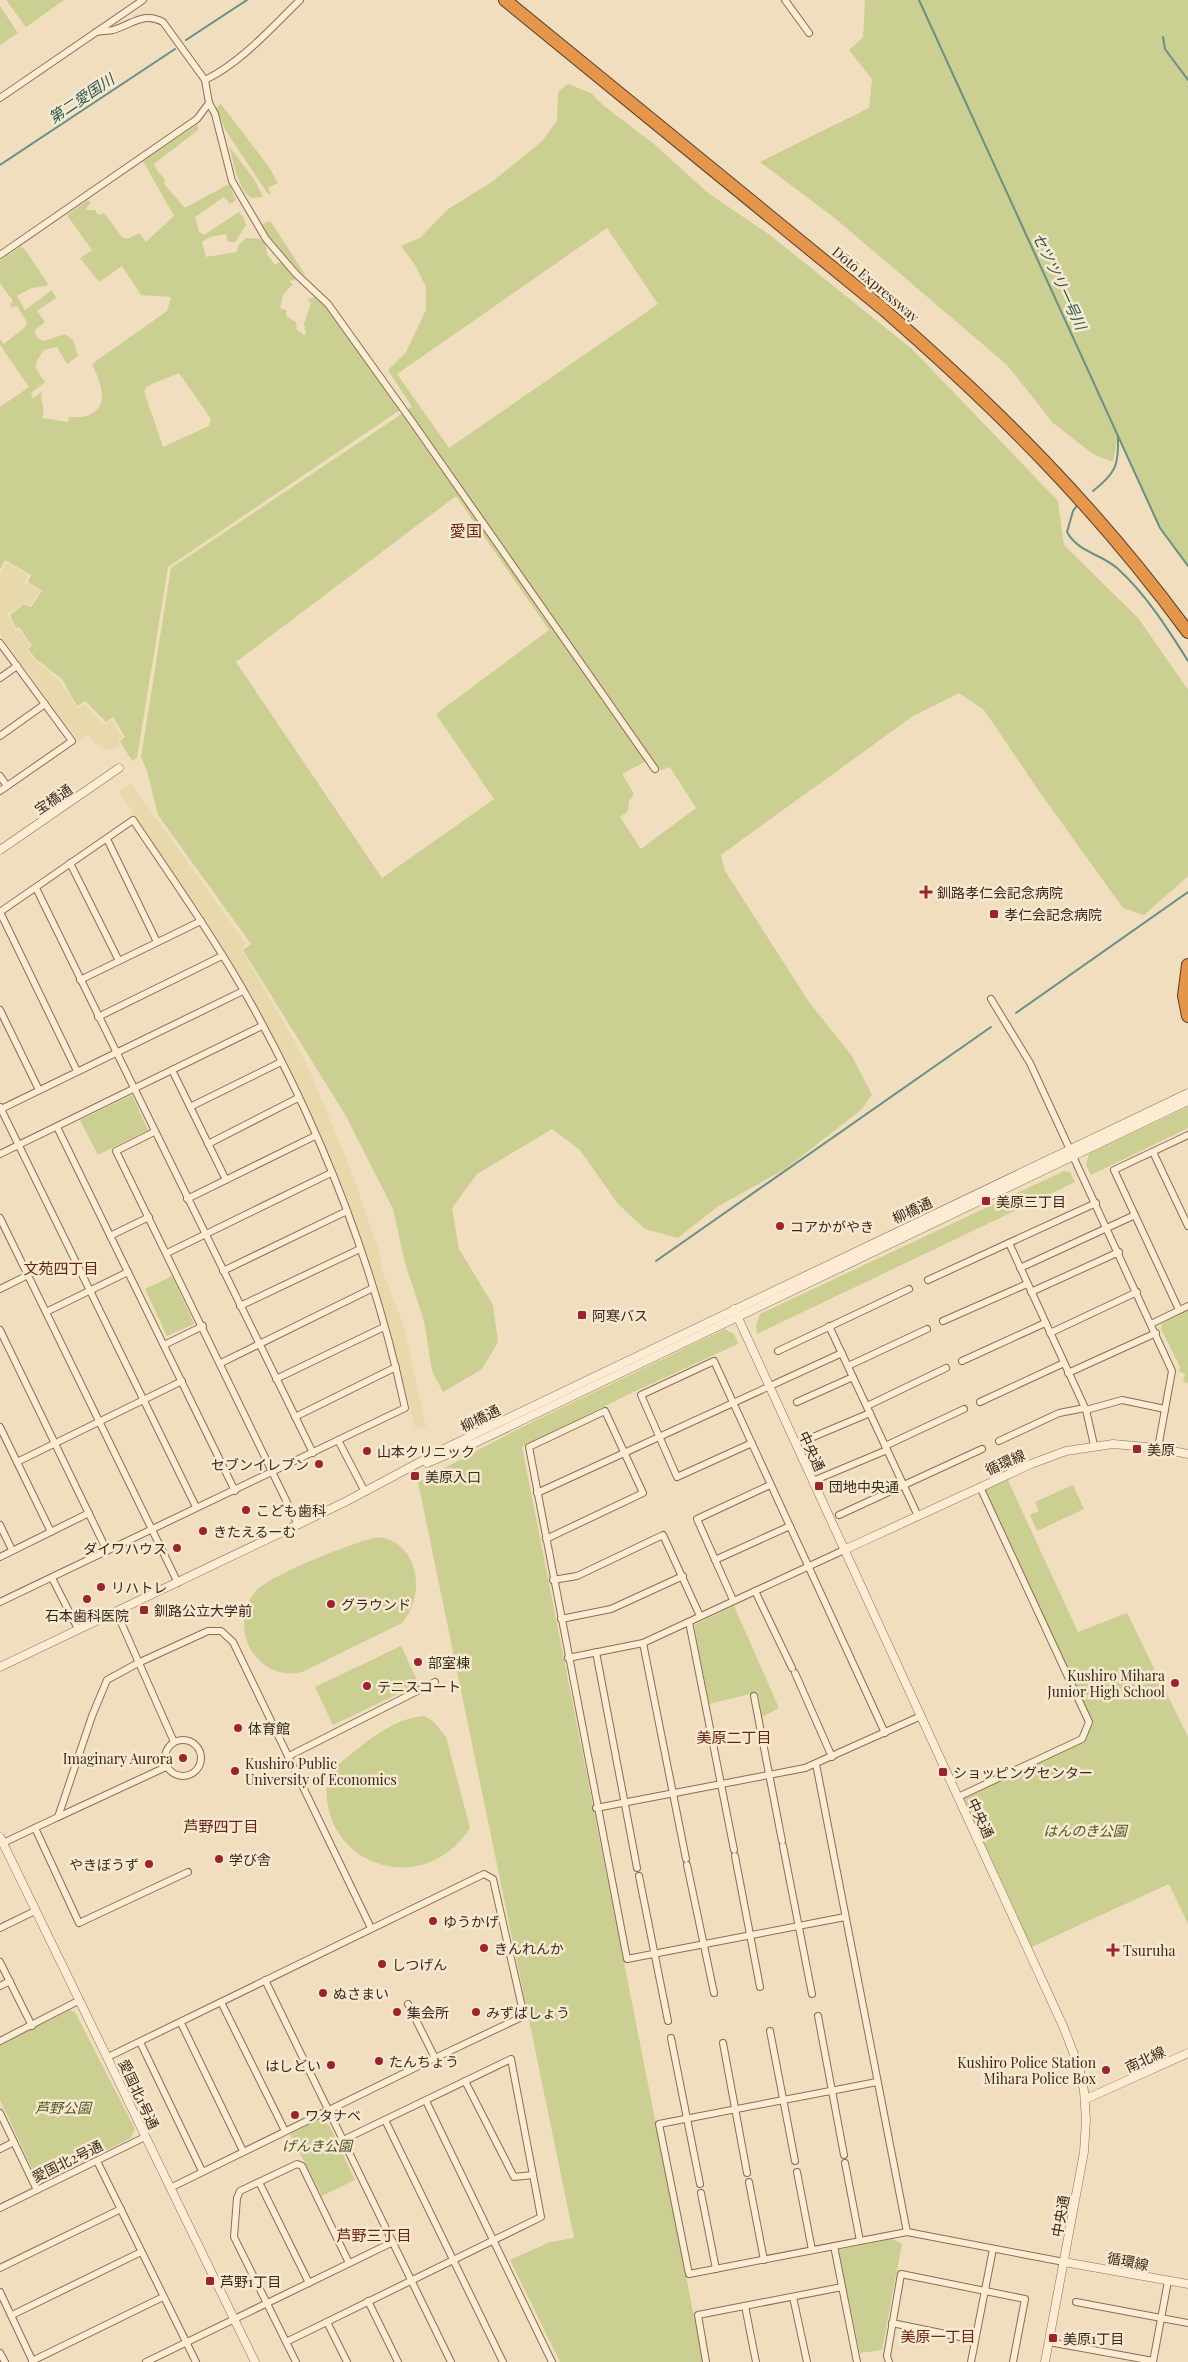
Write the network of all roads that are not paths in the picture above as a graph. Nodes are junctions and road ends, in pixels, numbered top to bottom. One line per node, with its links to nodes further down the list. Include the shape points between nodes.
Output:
1 (143, 0): 6 (street)
2 (300, 0): 8 (street, via 220,73)
3 (505, 0): 13 (highway, Dōtō Expressway, via 942,360 1031,446 1103,523)
4 (517, 0): 12 (highway, Dōtō Expressway, via 947,354 1058,462 1115,526)
5 (785, 0): 7 (street)
6 (96, 32): 8 (street, via 114,30 146,16 155,17 163,22); 9 (street)
7 (809, 33)
8 (205, 80): 10 (street)
9 (0, 98)
10 (209, 103): 11 (street, via 197,119); 20 (street, via 215,114 232,181 266,239 328,304)
11 (0, 255)
12 (1188, 618)
13 (1188, 632)
14 (0, 643): 15 (street)
15 (17, 666): 16 (street); 17 (street)
16 (0, 678)
17 (45, 704): 18 (street); 22 (street, via 72,741)
18 (0, 736)
19 (120, 768): 25 (street, 宝橋通)
20 (655, 769)
21 (0, 776): 22 (street)
22 (7, 786): 23 (street)
23 (0, 791)
24 (107, 839): 26 (street); 29 (street, via 133,820); 30 (street)
25 (0, 850)
26 (70, 863): 27 (street); 32 (street)
27 (36, 888): 28 (street); 34 (street)
28 (0, 912): 44 (street)
29 (201, 921): 30 (street); 31 (street)
30 (157, 942): 32 (street)
31 (222, 956): 35 (street); 39 (street)
32 (118, 961): 34 (street)
33 (1188, 966): 38 (highway, via 1184,996)
34 (80, 980): 39 (street)
35 (243, 991): 40 (street); 41 (street)
36 (991, 1000): 58 (street, via 1030,1063)
37 (0, 1010): 46 (street)
38 (1188, 1016)
39 (98, 1017): 41 (street)
40 (262, 1026): 42 (street); 43 (street)
41 (116, 1052): 44 (street); 45 (street)
42 (281, 1062): 48 (street); 50 (street)
43 (172, 1070): 45 (street); 50 (street)
44 (77, 1071): 46 (street)
45 (134, 1089): 52 (street); 53 (street)
46 (39, 1090): 51 (street)
47 (1188, 1093): 58 (street, 柳橋通)
48 (298, 1098): 55 (street); 56 (street)
49 (1188, 1101): 58 (street, 柳橋通)
50 (190, 1107): 56 (street)
51 (1, 1108): 57 (street)
52 (57, 1127): 57 (street); 72 (street)
53 (154, 1132): 63 (street); 67 (street, via 116,1151)
54 (1188, 1135): 59 (street)
55 (315, 1136): 61 (street); 62 (street)
56 (208, 1144): 62 (street)
57 (18, 1145): 60 (street); 86 (street)
58 (1072, 1152): 64 (street); 93 (street, 柳橋通)
59 (1153, 1152): 66 (street, via 1114,1170); 69 (street)
60 (0, 1154)
61 (331, 1173): 65 (street); 71 (street)
62 (226, 1180): 63 (street)
63 (187, 1199): 71 (street)
64 (1096, 1203): 70 (street); 73 (street)
65 (347, 1211): 74 (street); 78 (street)
66 (1135, 1215): 70 (street); 91 (street)
67 (150, 1217): 72 (street); 76 (street)
68 (0, 1218): 80 (street)
69 (1188, 1226)
70 (1108, 1228): 75 (street); 77 (street)
71 (205, 1235): 76 (street); 78 (street)
72 (110, 1236): 79 (street)
73 (1009, 1243): 77 (street); 81 (street)
74 (360, 1249): 83 (street); 89 (street)
75 (1118, 1252): 87 (street); 88 (street)
76 (167, 1253): 97 (street)
77 (1020, 1268): 82 (street)
78 (222, 1271): 89 (street)
79 (128, 1272): 86 (street); 105 (street)
80 (28, 1275): 84 (street); 92 (street)
81 (928, 1280)
82 (1027, 1284): 87 (street); 94 (street)
83 (373, 1288): 99 (street); 104 (street)
84 (0, 1289)
85 (909, 1289): 98 (street)
86 (90, 1291): 92 (street); 119 (street)
87 (1031, 1292): 95 (street)
88 (1136, 1292): 96 (street); 101 (street)
89 (240, 1306): 104 (street)
90 (1188, 1306): 91 (street)
91 (1179, 1310): 96 (street)
92 (46, 1312): 129 (street)
93 (735, 1313): 118 (street, 中央通); 151 (street, 柳橋通, via 450,1446)
94 (943, 1322)
95 (1045, 1323): 101 (street); 108 (street)
96 (1151, 1324): 102 (street)
97 (203, 1326): 105 (street); 109 (street)
98 (829, 1326): 106 (street); 107 (street)
99 (384, 1327): 111 (street); 116 (street)
100 (927, 1329): 112 (street)
101 (1050, 1332): 110 (street)
102 (1156, 1333): 114 (street); 126 (street, via 1172,1371)
103 (1, 1334): 135 (street)
104 (258, 1343): 109 (street); 116 (street)
105 (164, 1345): 117 (street)
106 (778, 1351)
107 (842, 1353): 112 (street); 118 (street)
108 (962, 1360)
109 (221, 1363): 145 (street)
110 (1064, 1364): 114 (street); 121 (street)
111 (396, 1366): 128 (street); 133 (street, via 405,1408)
112 (848, 1366): 115 (street)
113 (946, 1368): 123 (street)
114 (1068, 1373): 125 (street)
115 (853, 1377): 120 (street); 123 (street)
116 (276, 1379): 128 (street)
117 (182, 1382): 119 (street); 150 (street)
118 (769, 1386): 122 (street); 146 (street, 中央通)
119 (144, 1400): 129 (street); 153 (street)
120 (797, 1402)
121 (980, 1402)
122 (733, 1403): 131 (street); 131 (street, via 714,1361 641,1395); 136 (street)
123 (867, 1406): 127 (street)
124 (964, 1409): 138 (street)
125 (1085, 1409): 126 (street, via 1122,1400); 134 (street, via 1059,1413); 137 (street)
126 (1165, 1409): 139 (street)
127 (870, 1413): 132 (street); 138 (street)
128 (295, 1417): 142 (street)
129 (100, 1422): 135 (street); 160 (street)
130 (0, 1427): 144 (street)
131 (658, 1437): 136 (street, via 677,1476); 141 (street)
132 (813, 1437)
133 (338, 1440): 142 (street); 151 (street)
134 (999, 1441)
135 (56, 1443): 144 (street); 154 (street)
136 (752, 1443): 147 (street)
137 (1094, 1445): 139 (street, 循環線); 149 (street, 循環線, via 1066,1450)
138 (886, 1448): 146 (street); 148 (street)
139 (1158, 1448): 143 (street, 循環線)
140 (982, 1449): 148 (street)
141 (625, 1452): 152 (street); 152 (street, via 605,1411 529,1447); 162 (street, via 643,1493)
142 (313, 1453): 145 (street)
143 (1188, 1454)
144 (17, 1462): 161 (street)
145 (274, 1472): 150 (street); 158 (street)
146 (812, 1482): 164 (street, 中央通)
147 (770, 1485): 159 (street); 167 (street, via 697,1518)
148 (904, 1486): 155 (street); 156 (street)
149 (980, 1487): 156 (street, 循環線); 198 (street, via 1089,1722 1082,1739)
150 (235, 1490): 153 (street)
151 (365, 1492): 158 (street, 柳橋通)
152 (537, 1493): 162 (street)
153 (196, 1507): 160 (street)
154 (89, 1514): 161 (street); 165 (street)
155 (839, 1515)
156 (918, 1516): 164 (street, 循環線)
157 (0, 1525): 163 (street)
158 (298, 1525): 172 (street, 柳橋通)
159 (790, 1526): 167 (street); 168 (street)
160 (152, 1529): 165 (street); 172 (street)
161 (51, 1532): 163 (street)
162 (546, 1539): 171 (street)
163 (12, 1550): 166 (street)
164 (844, 1550): 168 (street); 188 (street, 中央通)
165 (107, 1551): 170 (street)
166 (0, 1556)
167 (715, 1560): 174 (street)
168 (810, 1566): 173 (street); 189 (street)
169 (683, 1576): 171 (street, via 663,1535 577,1576); 177 (street); 178 (street, via 611,1609)
170 (52, 1578): 175 (street); 180 (street)
171 (553, 1580): 178 (street)
172 (178, 1583): 176 (street, 柳橋通)
173 (755, 1591): 174 (street); 192 (street)
174 (733, 1600): 177 (street)
175 (0, 1602)
176 (116, 1611): 180 (street, 柳橋通); 184 (street)
177 (700, 1616): 179 (street)
178 (561, 1619): 183 (street)
179 (689, 1622): 181 (street); 196 (street)
180 (78, 1629): 185 (street, 柳橋通)
181 (644, 1643): 182 (street); 197 (street)
182 (596, 1652): 183 (street); 199 (street)
183 (568, 1658): 200 (street)
184 (138, 1663): 190 (street); 191 (street, via 208,1631 224,1633 232,1642); 201 (street, via 104,1684)
185 (0, 1667)
186 (435, 1682): 191 (street)
187 (754, 1696): 195 (street)
188 (921, 1716): 189 (street); 198 (street, 中央通)
189 (885, 1733): 192 (street)
190 (174, 1742): 194 (street, via 166,1752); 194 (street, via 183,1740 197,1746 201,1752 200,1766 185,1777 177,1776)
191 (289, 1756): 211 (street)
192 (832, 1757): 193 (street)
193 (816, 1764): 195 (street); 208 (street)
194 (166, 1767): 201 (street)
195 (770, 1775): 196 (street); 209 (street)
196 (721, 1784): 197 (street); 212 (street)
197 (673, 1794): 199 (street); 213 (street)
198 (958, 1797): 240 (street, 中央通, via 1063,2026)
199 (624, 1803): 200 (street); 204 (street)
200 (596, 1808): 214 (street, via 628,1959)
201 (58, 1817): 202 (street)
202 (35, 1828): 203 (street); 205 (street, via 79,1923)
203 (2, 1840): 207 (street, 愛国北1号通)
204 (638, 1868)
205 (188, 1872)
206 (639, 1876): 214 (street)
207 (35, 1911): 210 (street); 222 (street, 愛国北1号通)
208 (845, 1917): 209 (street); 238 (street)
209 (799, 1926): 212 (street); 221 (street)
210 (0, 1928)
211 (371, 1928): 216 (street); 236 (street, via 484,1874 493,1879 524,2016)
212 (751, 1936): 213 (street); 219 (street)
213 (703, 1945): 214 (street); 220 (street)
214 (654, 1954): 226 (street)
215 (0, 1962): 217 (street)
216 (265, 1980): 223 (street); 244 (street)
217 (10, 1981): 218 (street); 228 (street)
218 (0, 1986)
219 (760, 1986)
220 (714, 1993)
221 (812, 1994)
222 (80, 2000): 228 (street); 235 (street, 愛国北1号通)
223 (221, 2002): 227 (street); 248 (street)
224 (408, 2004): 236 (street)
225 (818, 2016): 239 (street)
226 (668, 2021)
227 (181, 2023): 232 (street); 253 (street)
228 (32, 2026): 231 (street)
229 (770, 2031): 242 (street)
230 (671, 2038): 246 (street)
231 (0, 2041)
232 (140, 2042): 235 (street); 258 (street)
233 (723, 2043): 243 (street)
234 (1188, 2054): 240 (street, 南北線)
235 (108, 2057): 249 (street, 愛国北1号通)
236 (435, 2058): 244 (street)
237 (465, 2081): 241 (street); 261 (street, via 514,2177); 261 (street, via 511,2059)
238 (877, 2082): 239 (street); 270 (street)
239 (832, 2091): 242 (street); 254 (street)
240 (1086, 2099): 280 (street, 中央通, via 1084,2152)
241 (426, 2100): 247 (street); 271 (street)
242 (783, 2100): 243 (street); 256 (street)
243 (734, 2109): 246 (street); 260 (street)
244 (328, 2110): 248 (street); 250 (street)
245 (0, 2112): 251 (street)
246 (686, 2119): 264 (street); 283 (street, via 658,2124 689,2274)
247 (385, 2120): 250 (street); 278 (street)
248 (285, 2131): 253 (street)
249 (145, 2137): 255 (street, 愛国北2号通); 265 (street, 愛国北1号通)
250 (343, 2140): 273 (street)
251 (14, 2142): 252 (street); 266 (street)
252 (0, 2149)
253 (243, 2151): 258 (street)
254 (844, 2155)
255 (97, 2161): 266 (street, 愛国北2号通); 269 (street)
256 (795, 2161)
257 (845, 2163): 272 (street)
258 (202, 2171): 265 (street)
259 (797, 2172): 276 (street)
260 (747, 2173)
261 (533, 2175): 271 (street, via 541,2217)
262 (259, 2182): 281 (street, via 297,2164 302,2166); 286 (street); 295 (street, via 240,2191 234,2237)
263 (749, 2182): 279 (street)
264 (700, 2184)
265 (170, 2188): 299 (street, 愛国北1号通)
266 (37, 2190): 268 (street, 愛国北2号通)
267 (701, 2193): 283 (street)
268 (0, 2208)
269 (121, 2209): 277 (street); 282 (street)
270 (907, 2232): 272 (street); 275 (street)
271 (494, 2240): 278 (street); 319 (street)
272 (860, 2241): 274 (street)
273 (393, 2242): 281 (street); 284 (street)
274 (834, 2246): 276 (street); 288 (street)
275 (993, 2248): 280 (street); 289 (street)
276 (812, 2250): 279 (street)
277 (141, 2252): 291 (street); 297 (street)
278 (454, 2259): 284 (street); 318 (street)
279 (764, 2260): 283 (street)
280 (1064, 2262): 285 (street, 循環線); 306 (street, 中央通)
281 (349, 2264): 286 (street)
282 (0, 2268)
283 (716, 2269)
284 (411, 2280): 293 (street); 317 (street)
285 (1168, 2281): 287 (street, 循環線); 298 (street)
286 (309, 2283): 295 (street)
287 (1188, 2284)
288 (842, 2287): 292 (street); 323 (street)
289 (984, 2290): 301 (street, via 902,2274); 303 (street); 326 (street, via 1025,2299)
290 (0, 2292): 297 (street)
291 (163, 2297): 304 (street); 308 (street)
292 (793, 2297): 296 (street); 322 (street)
293 (368, 2301): 300 (street); 316 (street)
294 (1076, 2302): 298 (street)
295 (267, 2303): 299 (street); 305 (street)
296 (745, 2306): 320 (street, via 698,2315); 321 (street)
297 (12, 2315): 308 (street)
298 (1162, 2318): 302 (street); 309 (street)
299 (234, 2320): 304 (street); 313 (street, 愛国北1号通)
300 (327, 2322): 305 (street); 315 (street)
301 (892, 2323): 303 (street); 324 (street)
302 (1188, 2323)
303 (975, 2340): 325 (street)
304 (186, 2342): 311 (street); 312 (street)
305 (286, 2342): 314 (street)
306 (1049, 2342): 309 (street); 327 (street, 中央通)
307 (0, 2353): 310 (street)
308 (33, 2361)
309 (1153, 2361)
310 (4, 2362)
311 (146, 2362)
312 (196, 2362)
313 (255, 2362)
314 (296, 2362)
315 (348, 2362)
316 (398, 2362)
317 (451, 2362)
318 (503, 2362)
319 (552, 2362)
320 (706, 2362)
321 (756, 2362)
322 (806, 2362)
323 (857, 2362)
324 (889, 2362)
325 (971, 2362)
326 (1013, 2362)
327 (1045, 2362)

